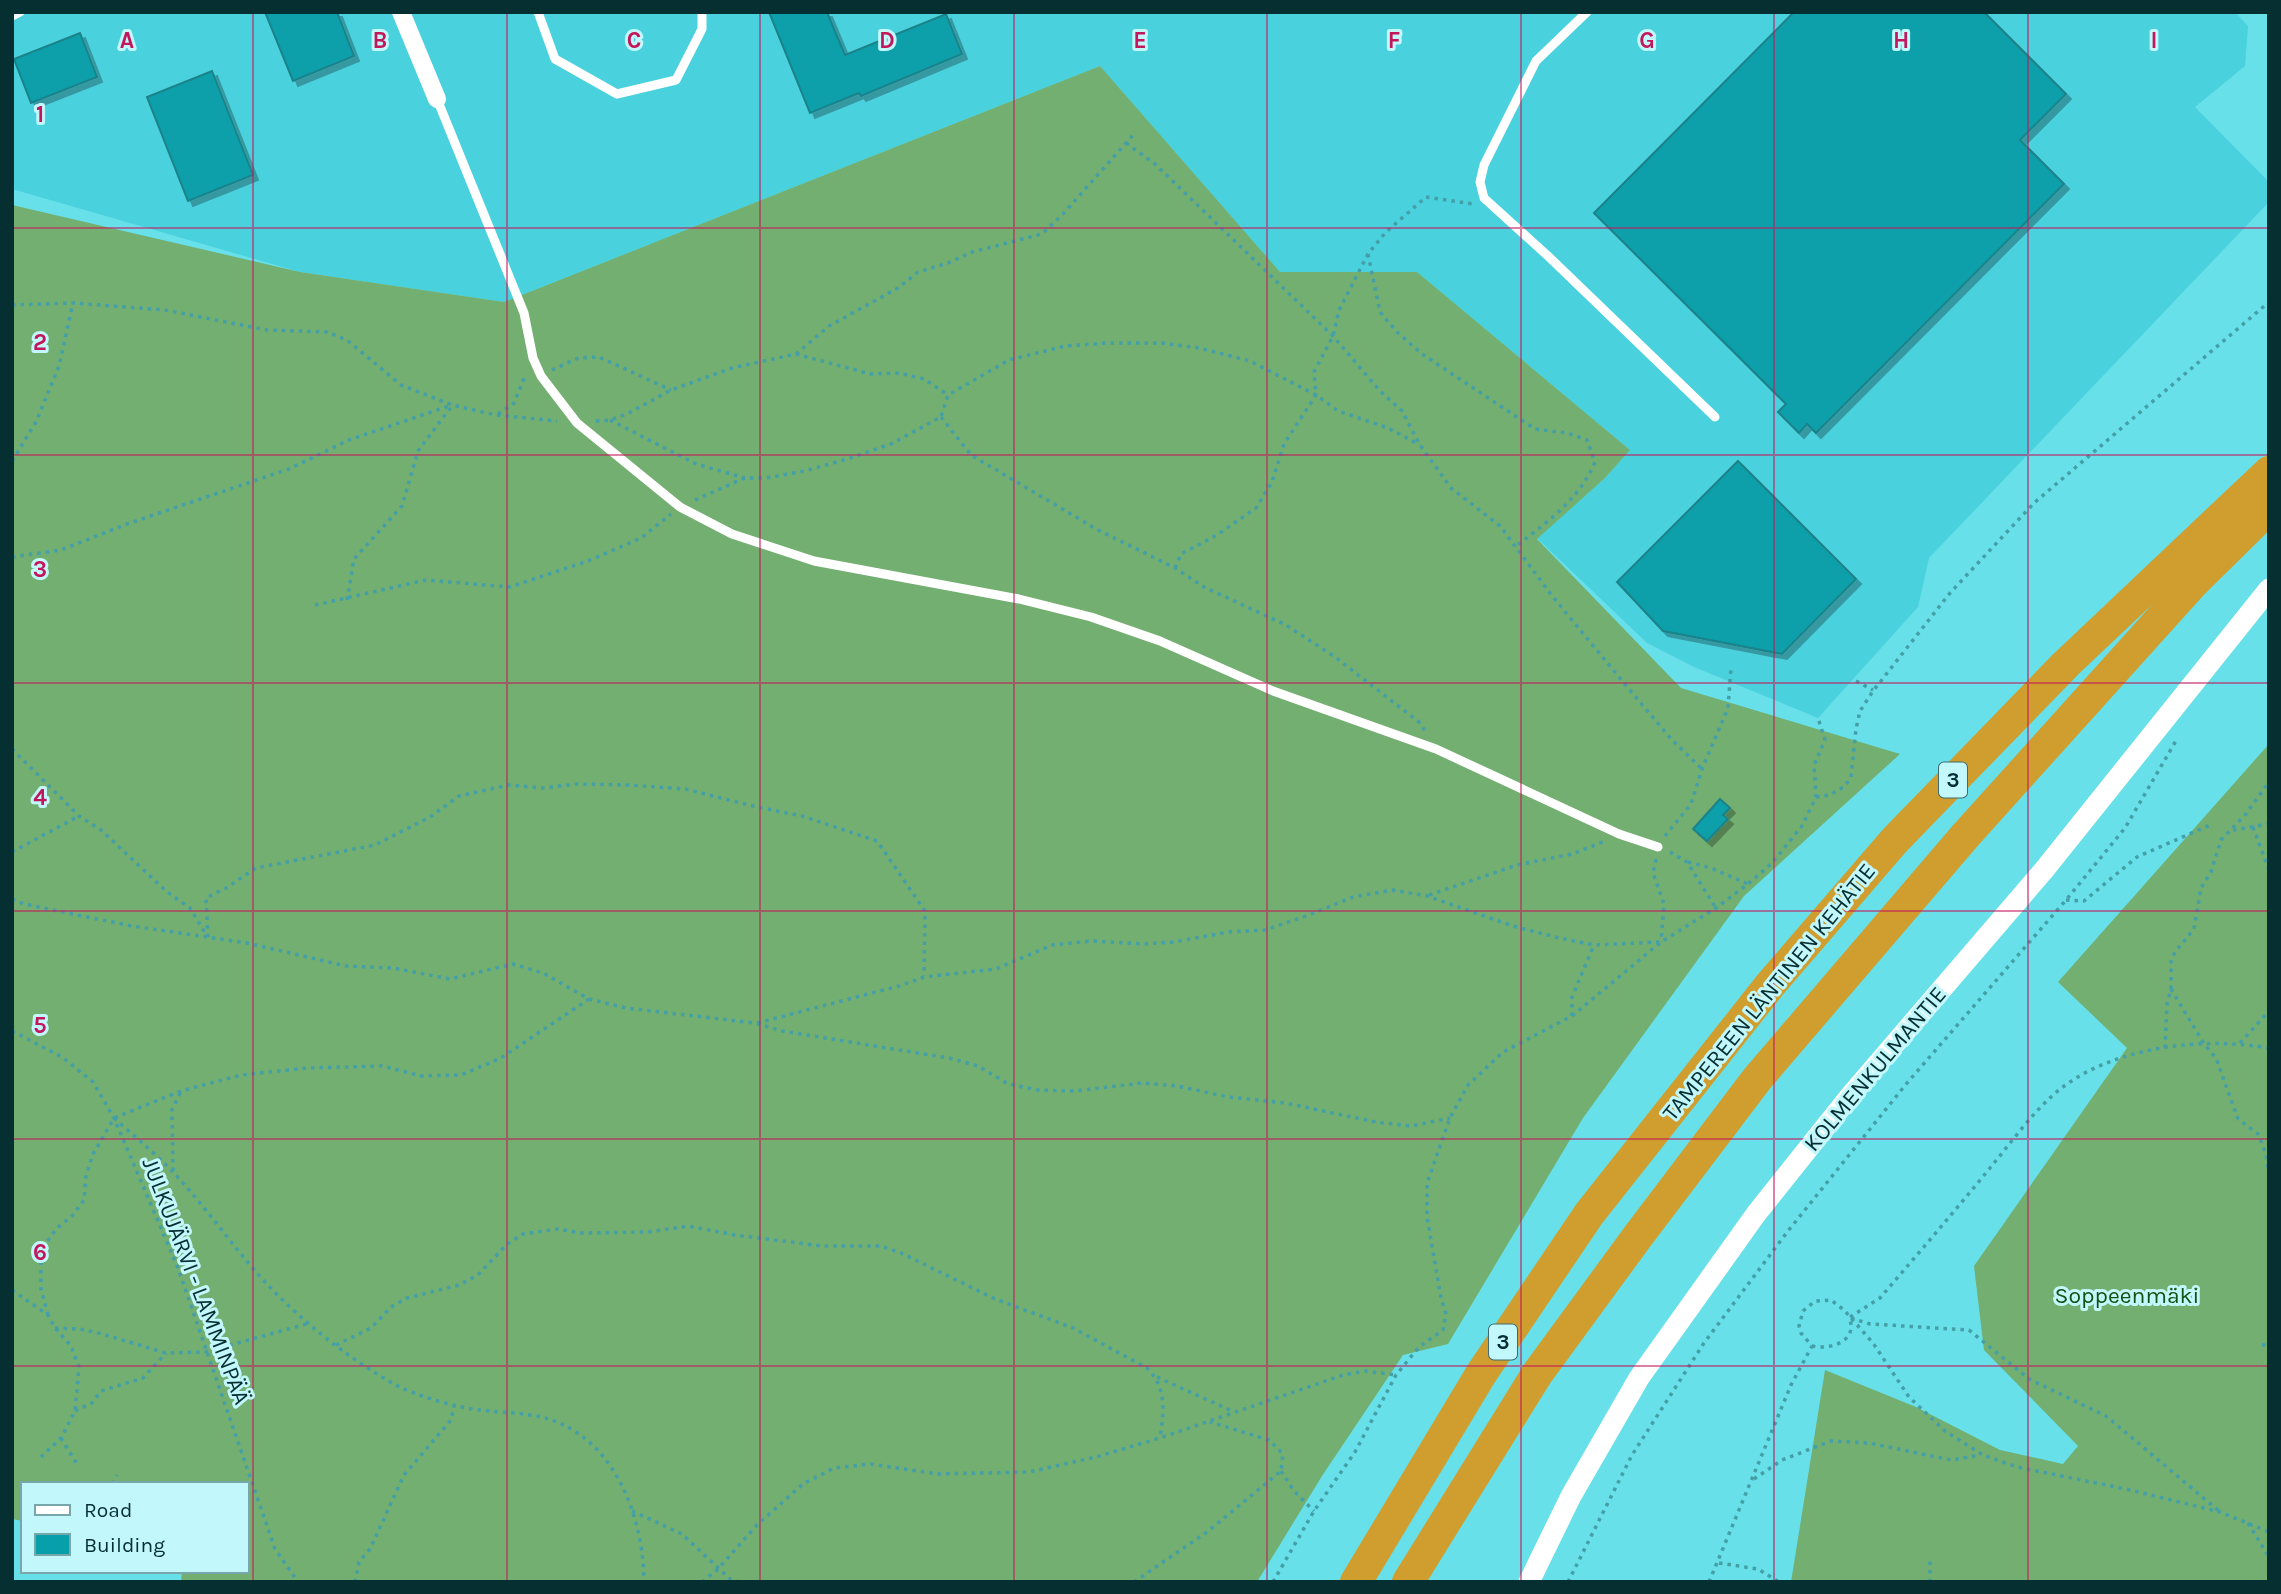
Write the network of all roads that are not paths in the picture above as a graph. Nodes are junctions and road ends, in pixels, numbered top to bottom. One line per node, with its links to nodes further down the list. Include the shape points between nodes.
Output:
1 (20, 12): 6 (lane)
2 (401, 12): 7 (street)
3 (538, 12): 4 (lane, via 555,59 617,94 676,80 702,29)
4 (702, 12)
5 (1587, 12): 8 (lane, via 1536,61 1484,164 1480,181 1484,198)
6 (12, 16)
7 (437, 99): 12 (lane, via 524,313 541,376 577,423 680,507 732,534 814,561 1091,617 1160,641 1273,691 1436,749 1619,834)
8 (1715, 417)
9 (2269, 472): 13 (highway, TAMPEREEN LÄNTINEN KEHÄTIE / 3, via 2009,722 1895,840 1770,985 1589,1214 1481,1374)
10 (2269, 508): 14 (highway, TAMPEREEN LÄNTINEN KEHÄTIE / 3, via 2193,583 1965,836 1757,1079 1537,1374)
11 (2269, 589): 15 (street, KOLMENKULMANTIE, via 2043,870 1756,1214 1639,1378 1571,1496)
12 (1658, 847)
13 (1356, 1582)
14 (1408, 1582)
15 (1530, 1582)

